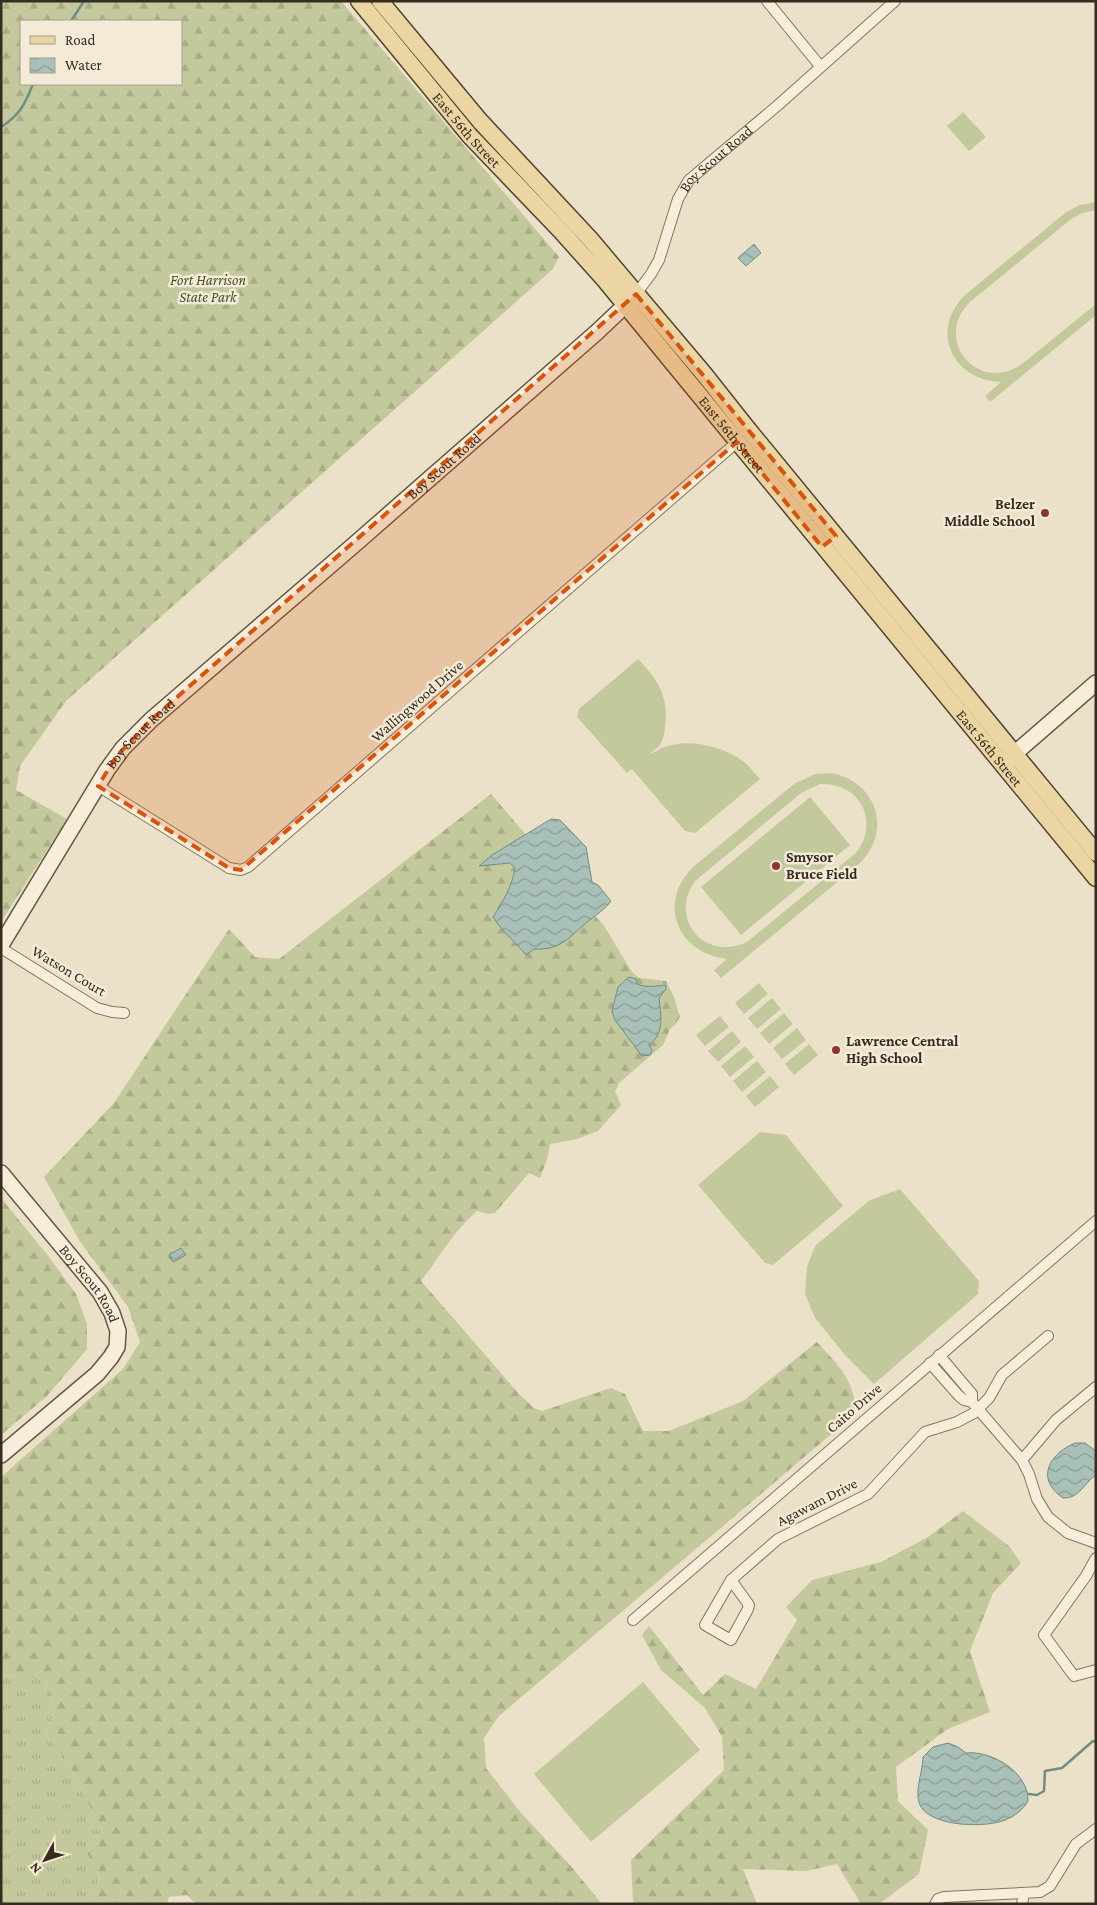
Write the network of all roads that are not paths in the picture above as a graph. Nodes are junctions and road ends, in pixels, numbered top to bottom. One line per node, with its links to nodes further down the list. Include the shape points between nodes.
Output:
1 (359, 1): 6 (main road, East 56th Street, via 470,136 604,279)
2 (380, 1): 6 (main road, East 56th Street, via 480,121 571,218)
3 (767, 1): 5 (street)
4 (895, 1): 5 (street, Boy Scout Road)
5 (820, 66): 6 (street, Boy Scout Road, via 685,185 659,260)
6 (631, 300): 7 (main road, East 56th Street); 8 (main road, East 56th Street, via 704,374); 13 (street, Boy Scout Road, via 151,720 120,753)
7 (737, 442): 9 (main road, East 56th Street); 13 (street, Wallingwood Drive, via 248,867 241,870 229,868)
8 (836, 536): 9 (street); 11 (main road, East 56th Street)
9 (822, 547): 12 (main road, East 56th Street)
10 (1096, 683): 11 (street)
11 (1014, 753): 12 (street); 14 (main road, East 56th Street)
12 (1002, 765): 15 (main road, East 56th Street)
13 (98, 786): 16 (street, Boy Scout Road)
14 (1096, 853)
15 (1096, 878)
16 (1, 947): 17 (street, Watson Court, via 97,1008)
17 (124, 1013)
18 (1, 1173): 25 (street, Boy Scout Road, via 100,1292 118,1331 118,1341 111,1358 97,1374)
19 (1096, 1221): 21 (street, Caito Drive)
20 (1048, 1336): 24 (street, Agawam Drive, via 1002,1375 989,1398)
21 (939, 1355): 22 (street, Caito Drive); 24 (street, via 972,1394)
22 (930, 1363): 24 (street, via 959,1396); 30 (street, Caito Drive)
23 (1096, 1387): 26 (street, via 1056,1420)
24 (975, 1406): 26 (street); 29 (street, Agawam Drive, via 957,1422 925,1432 868,1494 778,1539)
25 (1, 1455)
26 (1022, 1460): 27 (street, via 1040,1504 1052,1521 1068,1533)
27 (1096, 1543)
28 (1096, 1558): 31 (street, via 1044,1635 1074,1676)
29 (731, 1580): 29 (street, Agawam Drive, via 706,1625 731,1640 749,1605)
30 (632, 1620)
31 (1096, 1670)
32 (1096, 1829): 33 (street, via 1076,1844 1048,1888)
33 (1024, 1893): 34 (street, via 944,1897); 35 (street)
34 (935, 1904)
35 (1022, 1904)

